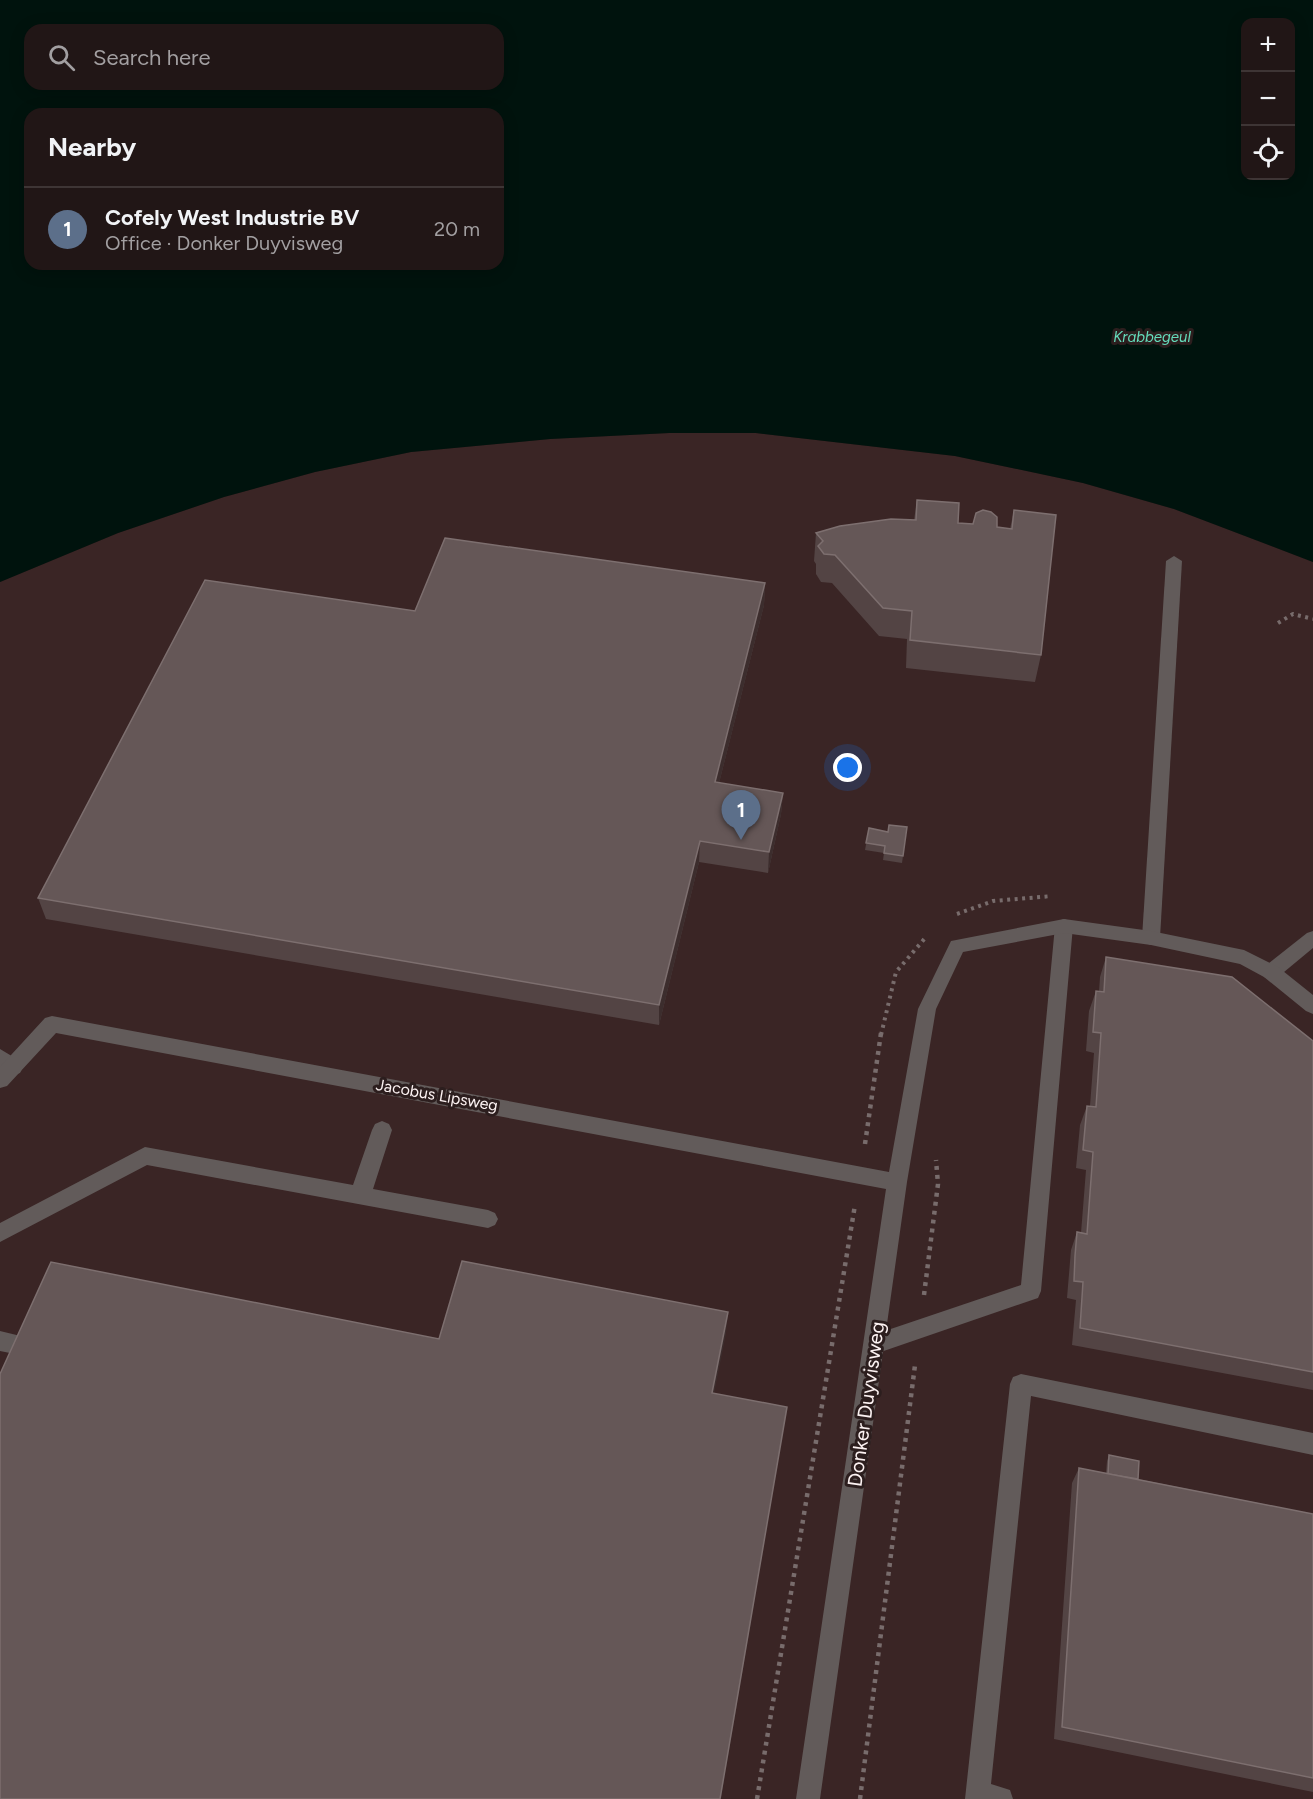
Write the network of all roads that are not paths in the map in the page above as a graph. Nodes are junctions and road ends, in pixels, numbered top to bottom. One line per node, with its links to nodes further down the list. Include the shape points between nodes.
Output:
1 (1174, 561): 3 (street)
2 (1064, 926): 3 (street, Donker Duyvisweg); 9 (street, Donker Duyvisweg, via 957,946 927,1009); 14 (street, via 1031,1291)
3 (1151, 938): 5 (street, Donker Duyvisweg, via 1244,957)
4 (1313, 938): 5 (street)
5 (1271, 972): 6 (street, Donker Duyvisweg)
6 (1313, 1006)
7 (4, 1068): 9 (street, Jacobus Lipsweg, via 52,1024)
8 (382, 1130): 10 (street)
9 (897, 1182): 14 (street, Donker Duyvisweg)
10 (360, 1196): 11 (street); 12 (street, via 145,1156)
11 (488, 1219)
12 (0, 1233)
13 (0, 1341): 15 (street)
14 (875, 1344): 18 (street, Donker Duyvisweg)
15 (25, 1346)
16 (1313, 1444): 17 (street, via 1021,1384)
17 (985, 1797)
18 (808, 1799)

